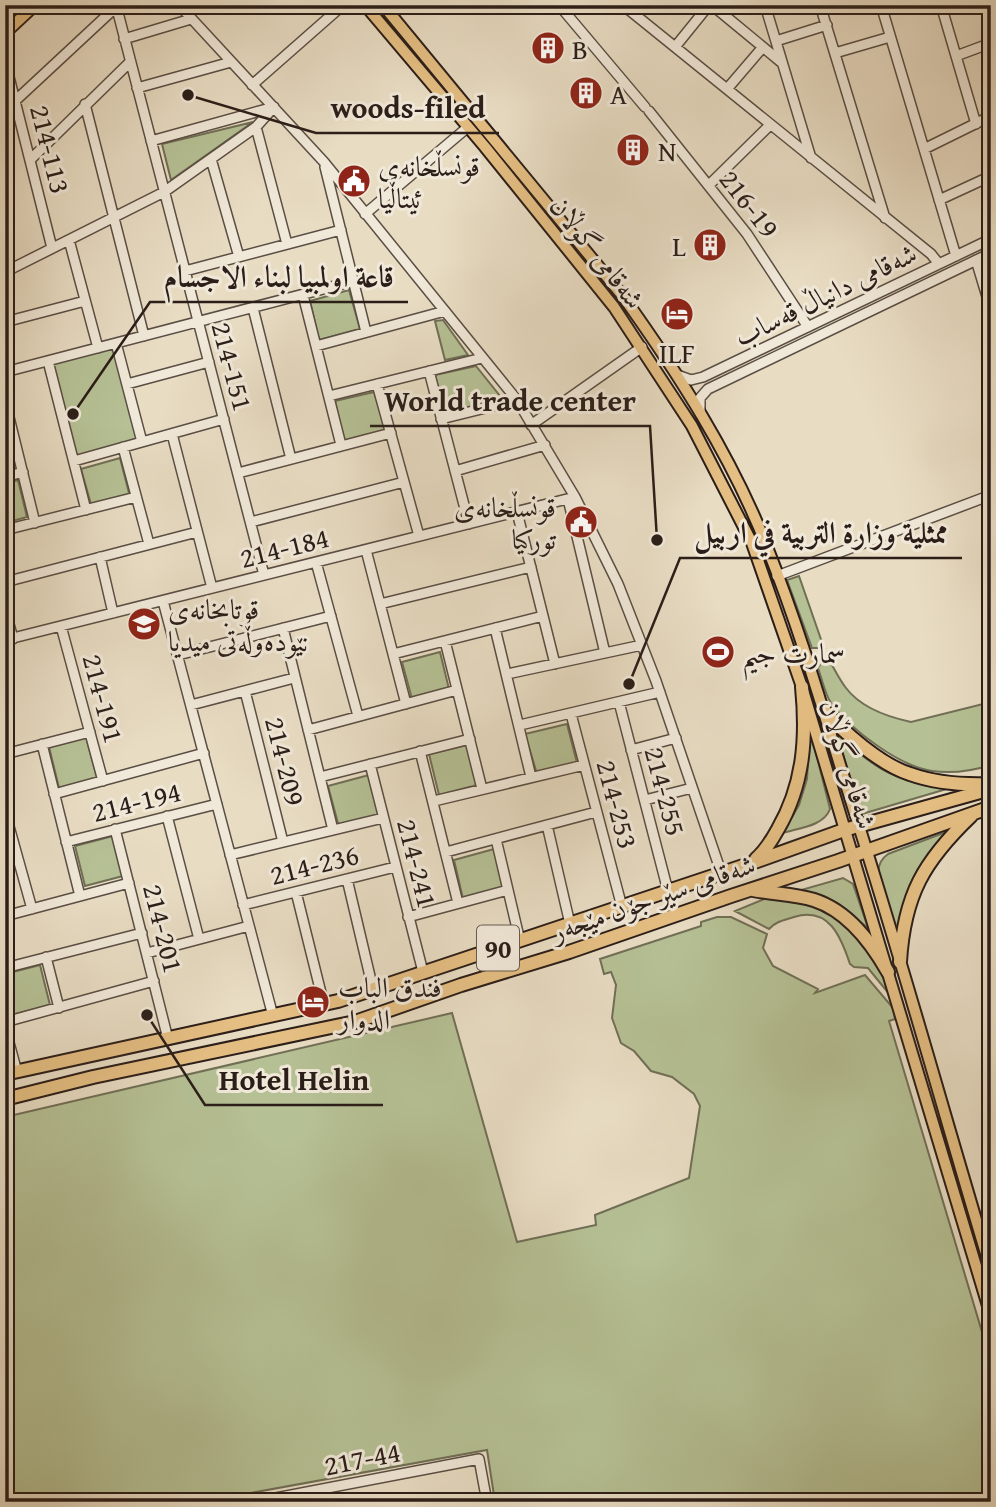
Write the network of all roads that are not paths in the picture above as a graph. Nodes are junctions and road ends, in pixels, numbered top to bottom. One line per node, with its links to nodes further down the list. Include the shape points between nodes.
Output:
1 (17, 5): 15 (main road)
2 (35, 5): 18 (main road)
3 (179, 5): 16 (street)
4 (343, 5): 33 (street)
5 (365, 5): 24 (main road, شەقامی گوڵان)
6 (383, 5): 23 (main road, شەقامی گوڵان)
7 (559, 5): 51 (street, 216-19)
8 (623, 5): 25 (street)
9 (711, 5): 25 (street); 26 (street)
10 (765, 5): 21 (street)
11 (820, 5): 17 (street)
12 (881, 5): 19 (street)
13 (941, 5): 28 (street)
14 (116, 6): 20 (street, 214-151); 36 (street)
15 (5, 16)
16 (191, 19): 20 (street); 31 (street)
17 (827, 25): 21 (street); 27 (street)
18 (5, 33)
19 (890, 37): 27 (street); 45 (street)
20 (124, 38): 30 (street, 214-151)
21 (776, 41): 32 (street)
22 (991, 43): 28 (street)
23 (415, 44): 24 (main road, via 411,53); 89 (main road, شەقامی گوڵان, via 622,295)
24 (400, 46): 43 (main road, شەقامی گوڵان)
25 (675, 47): 35 (street)
26 (763, 47): 32 (street); 35 (street)
27 (835, 53): 56 (street)
28 (956, 56): 40 (street)
29 (5, 61): 36 (street, 214-113)
30 (130, 62): 34 (street, 214-151); 37 (street)
31 (231, 62): 33 (street); 34 (street)
32 (783, 64): 47 (street)
33 (252, 85): 38 (street)
34 (137, 88): 44 (street, 214-151)
35 (727, 89): 41 (street)
36 (15, 101): 48 (street, 214-113)
37 (85, 104): 48 (street); 55 (street)
38 (274, 107): 42 (street); 44 (street); 49 (street)
39 (991, 116): 40 (street)
40 (976, 124): 45 (street)
41 (770, 125): 47 (street); 51 (street)
42 (256, 127): 46 (street); 60 (street)
43 (468, 127): 54 (street); 82 (main road, شەقامی گوڵان)
44 (151, 141): 52 (street, 214-151)
45 (924, 149): 53 (street)
46 (211, 159): 52 (street); 64 (street)
47 (812, 159): 56 (street)
48 (30, 160): 61 (street, 214-113)
49 (324, 162): 54 (street); 57 (street)
50 (991, 176): 53 (street)
51 (709, 185): 77 (street, 216-19)
52 (164, 192): 55 (street); 67 (street, 214-151)
53 (939, 200): 62 (street)
54 (365, 214): 74 (street)
55 (114, 218): 59 (street); 79 (street)
56 (885, 218): 66 (street)
57 (341, 230): 60 (street); 69 (street)
58 (991, 239): 62 (street, شەقامی دانیاڵ قەساب)
59 (69, 240): 61 (street); 71 (street)
60 (288, 244): 64 (street)
61 (52, 248): 68 (street)
62 (956, 256): 66 (street, شەقامی دانیاڵ قەساب)
63 (990, 256): 65 (street, شەقامی دانیاڵ قەساب)
64 (239, 257): 67 (street)
65 (976, 260): 73 (street); 93 (street, شەقامی دانیاڵ قەساب)
66 (939, 264): 77 (street, شەقامی دانیاڵ قەساب)
67 (185, 271): 76 (street, 214-151)
68 (5, 272)
69 (354, 281): 70 (street); 78 (street)
70 (303, 295): 72 (street); 81 (street)
71 (85, 300): 75 (street); 83 (street)
72 (253, 307): 76 (street); 108 (street)
73 (991, 310)
74 (445, 311): 78 (street); 84 (street)
75 (5, 322)
76 (198, 322): 79 (street); 86 (street, 214-151)
77 (808, 327): 90 (street, شەقامی دانیاڵ قەساب)
78 (366, 332): 81 (street)
79 (144, 336): 80 (street)
80 (116, 343): 83 (street); 91 (street)
81 (316, 346): 94 (street)
82 (642, 347): 101 (street); 153 (main road, شەقامی گوڵان, via 692,426 752,542)
83 (98, 348): 85 (street)
84 (482, 358): 87 (street); 95 (street)
85 (48, 361): 88 (street); 109 (street)
86 (209, 362): 91 (street); 98 (street, 214-151)
87 (429, 371): 92 (street); 99 (street)
88 (5, 372)
89 (677, 375): 90 (street, شەقامی دانیاڵ قەساب, via 691,380); 97 (main road, شەقامی گوڵان)
90 (706, 376): 93 (street, via 702,382)
91 (127, 384): 104 (street)
92 (377, 384): 94 (street); 102 (street)
93 (709, 388): 97 (street, via 700,398)
94 (329, 396): 105 (street)
95 (517, 400): 99 (street); 101 (street)
96 (5, 401): 100 (street)
97 (701, 414): 132 (main road, شەقامی گوڵان, via 734,474)
98 (224, 419): 103 (street); 112 (street, 214-151)
99 (441, 419): 110 (street)
100 (8, 422): 111 (street)
101 (531, 425): 106 (street)
102 (391, 433): 105 (street); 114 (street)
103 (172, 434): 104 (street); 124 (street)
104 (142, 442): 107 (street)
105 (341, 445): 108 (street)
106 (545, 445): 110 (street); 117 (street)
107 (123, 447): 109 (street); 116 (street)
108 (290, 458): 112 (street)
109 (74, 461): 118 (street)
110 (455, 471): 122 (street)
111 (23, 472): 113 (street); 120 (street)
112 (237, 472): 121 (street, 214-151)
113 (5, 477)
114 (404, 482): 121 (street); 125 (street)
115 (991, 495): 132 (street)
116 (136, 498): 118 (street); 126 (street)
117 (571, 498): 119 (street, 214-184); 146 (street, via 618,584); 147 (street)
118 (86, 510): 120 (street)
119 (517, 512): 122 (street, 214-184); 130 (street)
120 (35, 523): 123 (street)
121 (251, 523): 131 (street, 214-151)
122 (469, 524): 125 (street, 214-184)
123 (5, 530)
124 (197, 532): 126 (street); 134 (street)
125 (419, 536): 127 (street, 214-184)
126 (149, 544): 128 (street)
127 (366, 550): 129 (street, 214-184); 136 (street)
128 (100, 557): 133 (street); 138 (street)
129 (316, 562): 131 (street, 214-184); 139 (street)
130 (531, 567): 136 (street); 140 (street)
131 (264, 575): 134 (street, 214-184)
132 (777, 576): 160 (main road, شەقامی گوڵان)
133 (5, 582)
134 (212, 588): 135 (street, 214-184)
135 (163, 601): 138 (street, 214-184); 149 (street)
136 (380, 604): 148 (street)
137 (5, 609): 144 (street)
138 (113, 613): 141 (street, 214-184)
139 (331, 615): 142 (street); 162 (street)
140 (543, 616): 143 (street); 150 (street)
141 (61, 626): 144 (street, 214-184); 165 (street, 214-191)
142 (283, 628): 149 (street); 152 (street)
143 (495, 628): 145 (street); 151 (street)
144 (9, 639)
145 (445, 641): 148 (street); 154 (street)
146 (642, 645): 147 (street); 156 (street)
147 (605, 653): 150 (street)
148 (393, 654): 158 (street)
149 (178, 655): 159 (street)
150 (555, 664): 151 (street)
151 (507, 674): 163 (street)
152 (295, 678): 155 (street); 164 (street)
153 (802, 687): 195 (main road, شەقامی گوڵان); 203 (highway, via 804,741 796,790 766,849)
154 (457, 690): 158 (street); 166 (street)
155 (244, 691): 159 (street); 198 (street, 214-209)
156 (660, 692): 157 (street); 167 (street)
157 (619, 702): 161 (street); 169 (street, 214-255)
158 (407, 704): 162 (street)
159 (191, 705): 171 (street)
160 (823, 709): 178 (highway, via 906,774); 192 (main road, شەقامی گوڵان)
161 (571, 713): 163 (street); 174 (street, 214-253)
162 (358, 716): 164 (street)
163 (520, 725): 176 (street)
164 (308, 730): 175 (street)
165 (90, 732): 168 (street); 177 (street, 214-191)
166 (470, 738): 170 (street); 180 (street)
167 (676, 738): 169 (street); 179 (street)
168 (42, 744): 172 (street); 181 (street)
169 (631, 750): 182 (street, 214-255)
170 (420, 751): 173 (street); 183 (street)
171 (204, 753): 177 (street); 184 (street)
172 (5, 754)
173 (370, 764): 175 (street); 190 (street, 214-241)
174 (584, 765): 176 (street); 187 (street, 214-253)
175 (320, 777): 194 (street)
176 (531, 778): 180 (street)
177 (103, 780): 181 (street)
178 (991, 787): 192 (highway, 90)
179 (692, 788): 182 (street); 205 (street)
180 (482, 789): 183 (street)
181 (54, 794): 197 (street)
182 (645, 800): 210 (street, 214-255)
183 (434, 801): 200 (street)
184 (217, 804): 189 (street, 214-194); 201 (street)
185 (991, 807): 188 (highway, 90)
186 (5, 812): 216 (street)
187 (596, 812): 191 (street); 215 (street, 214-253)
188 (974, 813): 199 (highway, 90); 226 (highway, via 950,836 916,885 902,935)
189 (167, 816): 193 (street, 214-194); 222 (street)
190 (383, 818): 194 (street); 204 (street, 214-241)
191 (547, 825): 196 (street); 219 (street)
192 (859, 826): 195 (highway, شەقامی سێر جۆن مێجەر / 90); 199 (main road, شەقامی گوڵان)
193 (115, 829): 197 (street, 214-194); 207 (street, 214-201)
194 (333, 830): 198 (street)
195 (844, 830): 202 (main road, شەقامی گوڵان); 203 (highway, شەقامی سێر جۆن مێجەر / 90)
196 (496, 839): 200 (street); 208 (street)
197 (66, 842): 212 (street)
198 (284, 842): 201 (street)
199 (867, 850): 202 (highway, شەقامی سێر جۆن مێجەر / 90); 226 (main road, شەقامی گوڵان)
200 (446, 852): 213 (street)
201 (230, 855): 214 (street)
202 (853, 855): 209 (highway, شەقامی سێر جۆن مێجەر / 90); 229 (main road, شەقامی گوڵان)
203 (746, 865): 205 (highway, شەقامی سێر جۆن مێجەر / 90)
204 (396, 867): 206 (street, 214-236); 218 (street, 214-241)
205 (721, 872): 210 (highway, شەقامی سێر جۆن مێجەر / 90)
206 (347, 879): 211 (street, 214-236); 231 (street)
207 (129, 883): 212 (street); 221 (street, 214-201)
208 (508, 890): 213 (street); 223 (street)
209 (750, 890): 229 (highway, via 806,898 834,909 870,943); 240 (highway, شەقامی سێر جۆن مێجەر / 90, via 355,1022)
210 (668, 891): 215 (highway, شەقامی سێر جۆن مێجەر / 90)
211 (296, 892): 214 (street, 214-236); 232 (street)
212 (80, 896): 216 (street)
213 (458, 903): 218 (street)
214 (243, 905): 220 (street)
215 (622, 907): 219 (highway, شەقامی سێر جۆن مێجەر / 90)
216 (32, 909): 217 (street)
217 (5, 916)
218 (408, 917): 228 (street, 214-241)
219 (570, 924): 223 (highway, شەقامی سێر جۆن مێجەر / 90)
220 (249, 926): 222 (street); 234 (street)
221 (142, 933): 224 (street, 214-201); 225 (street)
222 (199, 939): 224 (street)
223 (520, 941): 228 (highway, شەقامی سێر جۆن مێجەر / 90)
224 (147, 953): 230 (street, 214-201)
225 (46, 957): 227 (street); 233 (street)
226 (900, 962): 244 (main road, شەقامی گوڵان)
227 (5, 968)
228 (423, 972): 231 (highway, شەقامی سێر جۆن مێجەر / 90)
229 (888, 972): 245 (main road, شەقامی گوڵان)
230 (154, 981): 233 (street); 237 (street, 214-201)
231 (373, 989): 232 (highway, شەقامی سێر جۆن مێجەر / 90)
232 (324, 1005): 234 (highway, شەقامی سێر جۆن مێجەر / 90)
233 (59, 1008): 235 (street)
234 (273, 1016): 237 (highway, شەقامی سێر جۆن مێجەر / 90)
235 (5, 1021)
236 (5, 1028): 241 (street)
237 (168, 1038): 238 (highway, شەقامی سێر جۆن مێجەر / 90)
238 (120, 1049): 239 (highway, شەقامی سێر جۆن مێجەر / 90); 240 (highway, via 113,1062)
239 (88, 1056): 241 (highway, شەقامی سێر جۆن مێجەر / 90); 242 (highway, via 100,1065)
240 (121, 1071): 242 (highway, شەقامی سێر جۆن مێجەر / 90)
241 (11, 1073)
242 (93, 1077): 243 (highway, شەقامی سێر جۆن مێجەر / 90)
243 (5, 1099)
244 (974, 1214): 245 (main road, via 964,1210); 246 (main road, شەقامی گوڵان)
245 (962, 1218): 248 (main road, شەقامی گوڵان)
246 (985, 1233): 247 (main road, شەقامی گوڵان)
247 (991, 1270)
248 (991, 1315)
249 (293, 1498): 250 (street, 217-44); 251 (street, 217-44, via 478,1459)
250 (254, 1502)
251 (487, 1502)

